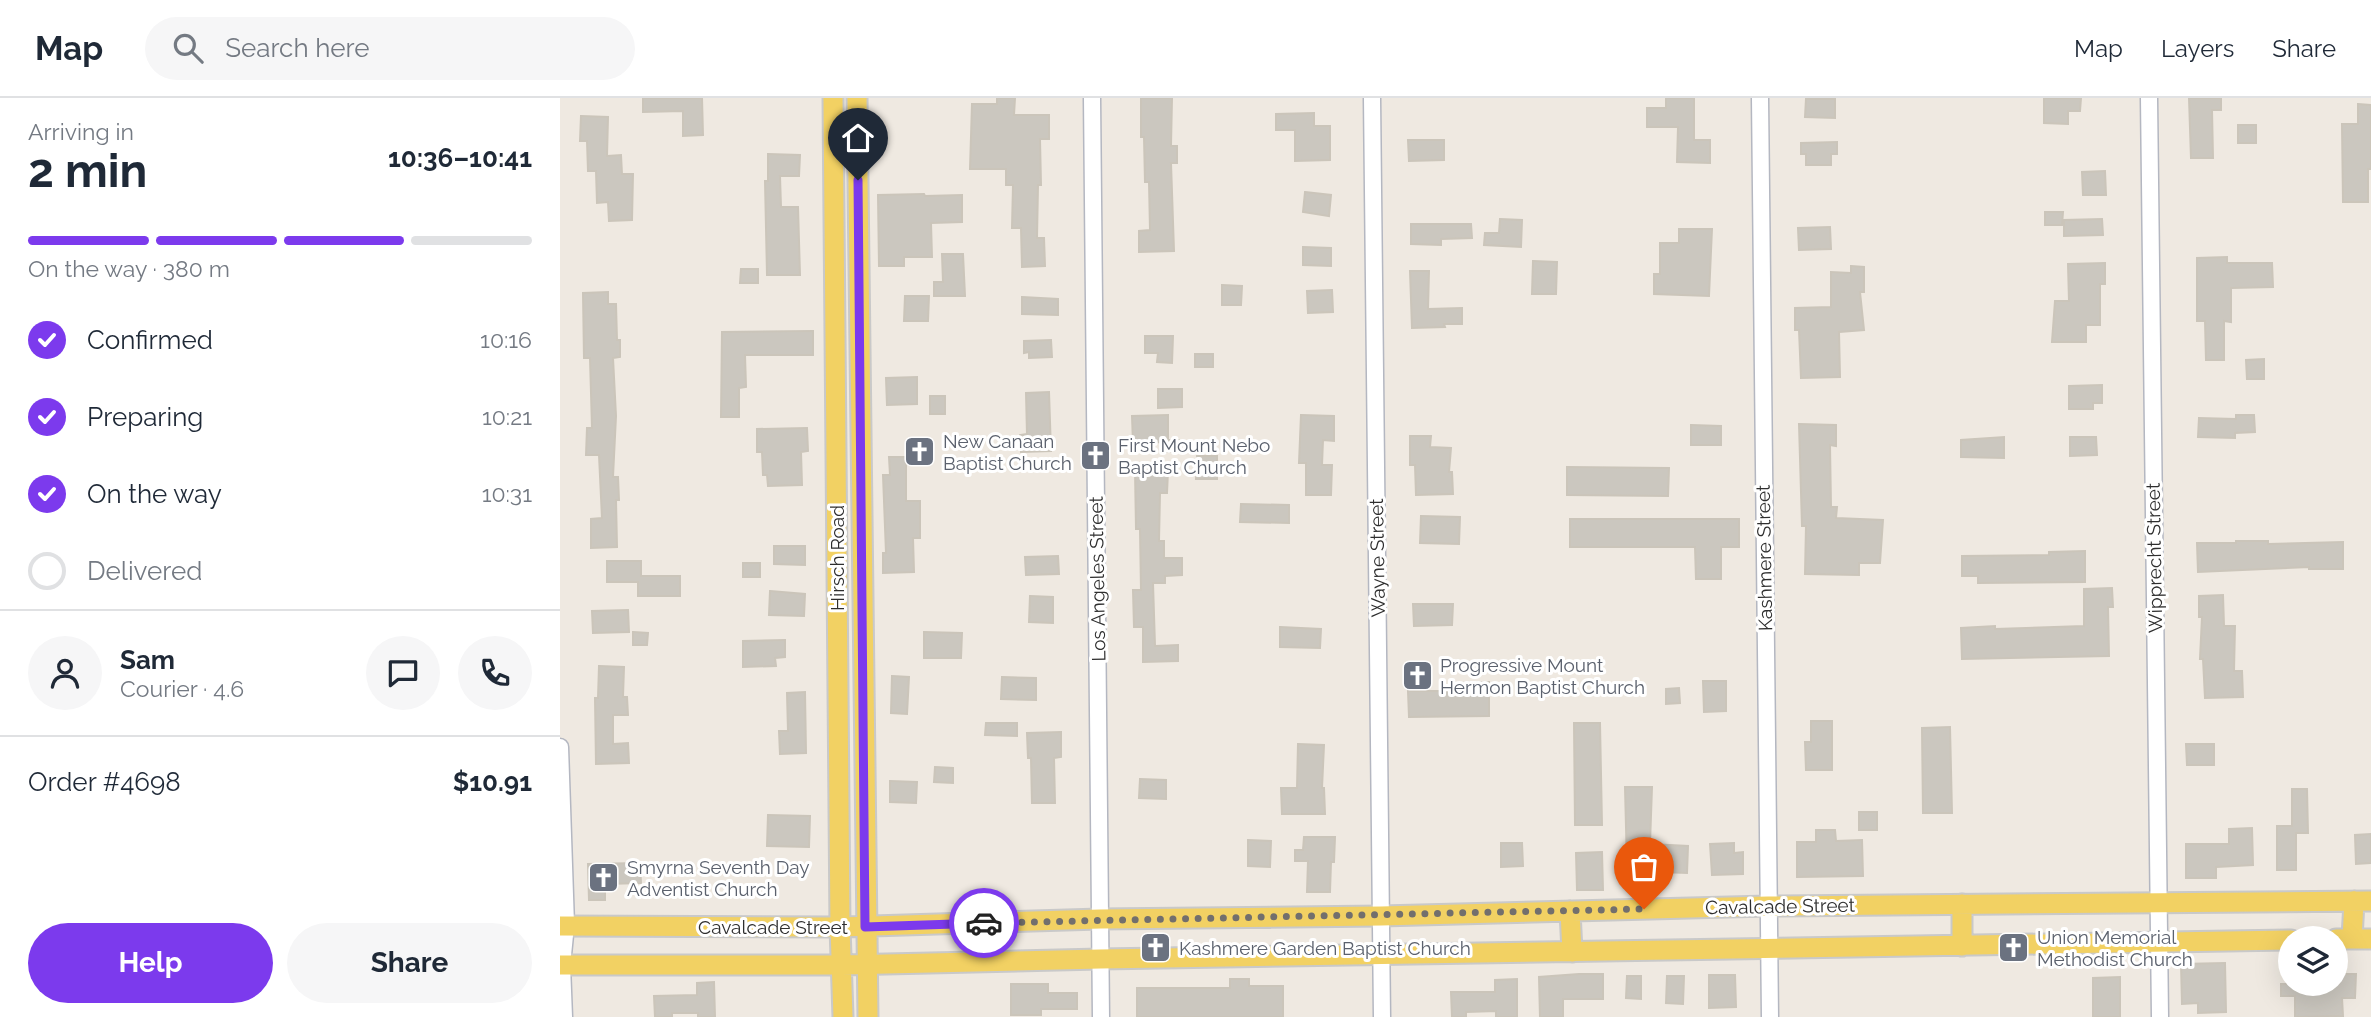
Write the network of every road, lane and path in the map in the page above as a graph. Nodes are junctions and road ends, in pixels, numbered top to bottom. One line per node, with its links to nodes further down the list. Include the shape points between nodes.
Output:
1 (833, 98): 7 (main road, Hirsch Road)
2 (857, 98): 8 (main road, Hirsch Road)
3 (1092, 98): 16 (street, Los Angeles Street)
4 (1371, 98): 15 (street, Wayne Street)
5 (1760, 98): 13 (street, Kashmere Street)
6 (2149, 98): 11 (street, Wipprecht Street)
7 (836, 481): 8 (main road); 19 (main road, Hirsch Road)
8 (861, 481): 18 (main road, Hirsch Road)
9 (560, 747): 17 (street)
10 (2362, 901): 11 (main road, Cavalcade Street); 20 (main road)
11 (2158, 903): 12 (main road, Cavalcade Street); 22 (street, Wipprecht Street)
12 (1962, 904): 13 (main road, Cavalcade Street); 23 (main road)
13 (1768, 906): 14 (main road, Cavalcade Street); 24 (street, Kashmere Street)
14 (1570, 911): 15 (main road, Cavalcade Street); 25 (main road)
15 (1381, 916): 16 (main road, Cavalcade Street); 26 (street, Wayne Street)
16 (1100, 919): 18 (main road, Cavalcade Street); 27 (street, Los Angeles Street)
17 (563, 925): 19 (main road, Cavalcade Street); 29 (street)
18 (865, 927): 19 (main road, Cavalcade Street); 28 (main road, Hirsch Road)
19 (840, 928): 30 (main road, Hirsch Road)
20 (2353, 939)
21 (2278, 940): 22 (main road, Cavalcade Street)
22 (2158, 942): 23 (main road, Cavalcade Street); 37 (street, Wipprecht Street)
23 (1962, 946): 24 (main road, Cavalcade Street)
24 (1769, 949): 25 (main road, Cavalcade Street); 36 (street, Kashmere Street)
25 (1572, 953): 26 (main road, Cavalcade Street)
26 (1381, 956): 27 (main road, Cavalcade Street); 35 (street, Wayne Street)
27 (1100, 959): 28 (main road, Cavalcade Street); 34 (street, Los Angeles Street)
28 (866, 964): 30 (main road, Cavalcade Street); 33 (main road, Hirsch Road)
29 (561, 965): 30 (main road, Cavalcade Street); 31 (street)
30 (842, 965): 32 (main road, Hirsch Road)
31 (564, 1017)
32 (843, 1017)
33 (868, 1017)
34 (1101, 1017)
35 (1382, 1017)
36 (1770, 1017)
37 (2160, 1017)

